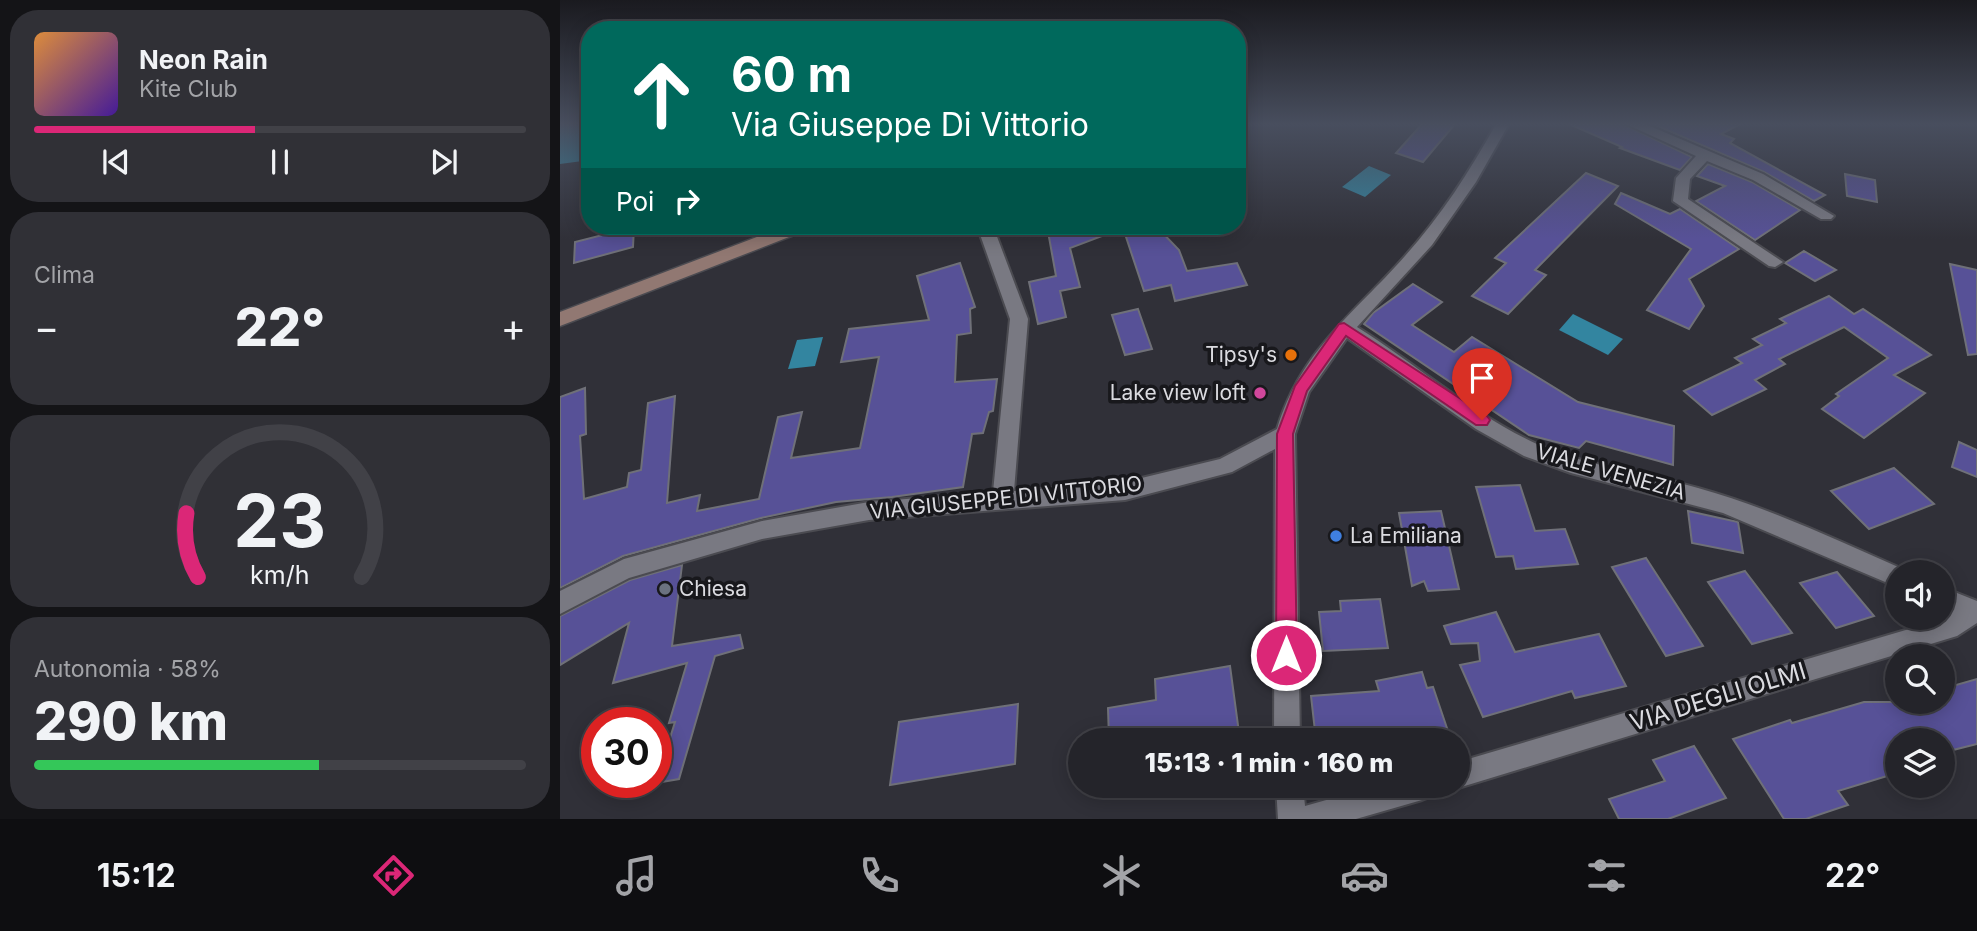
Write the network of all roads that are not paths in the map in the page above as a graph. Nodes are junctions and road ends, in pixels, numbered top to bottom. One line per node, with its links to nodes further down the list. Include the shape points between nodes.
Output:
1 (1481, 162): 9 (street, via 1399,274)
2 (1698, 162): 7 (street, via 1683,178 1680,201)
3 (1722, 162): 4 (street)
4 (1826, 216)
5 (779, 235): 8 (main road)
6 (988, 235): 11 (street, via 1018,319)
7 (1775, 262)
8 (560, 319)
9 (1344, 328): 10 (street, via 1300,390); 12 (street, VIALE VENEZIA, via 1532,451 1701,497 1774,522)
10 (1285, 434): 11 (street, VIA GIUSEPPE DI VITTORIO, via 1225,466 1125,491); 16 (street)
11 (1003, 499): 13 (street, VIA GIUSEPPE DI VITTORIO, via 869,511 762,530 624,569)
12 (1885, 572)
13 (560, 603)
14 (1955, 603): 15 (street)
15 (1976, 612): 17 (street, VIA DEGLI OLMI, via 1949,628)
16 (1287, 728)
17 (1470, 771)
18 (1291, 798): 20 (street)
19 (1381, 798): 21 (street)
20 (1292, 819)
21 (1308, 819)

